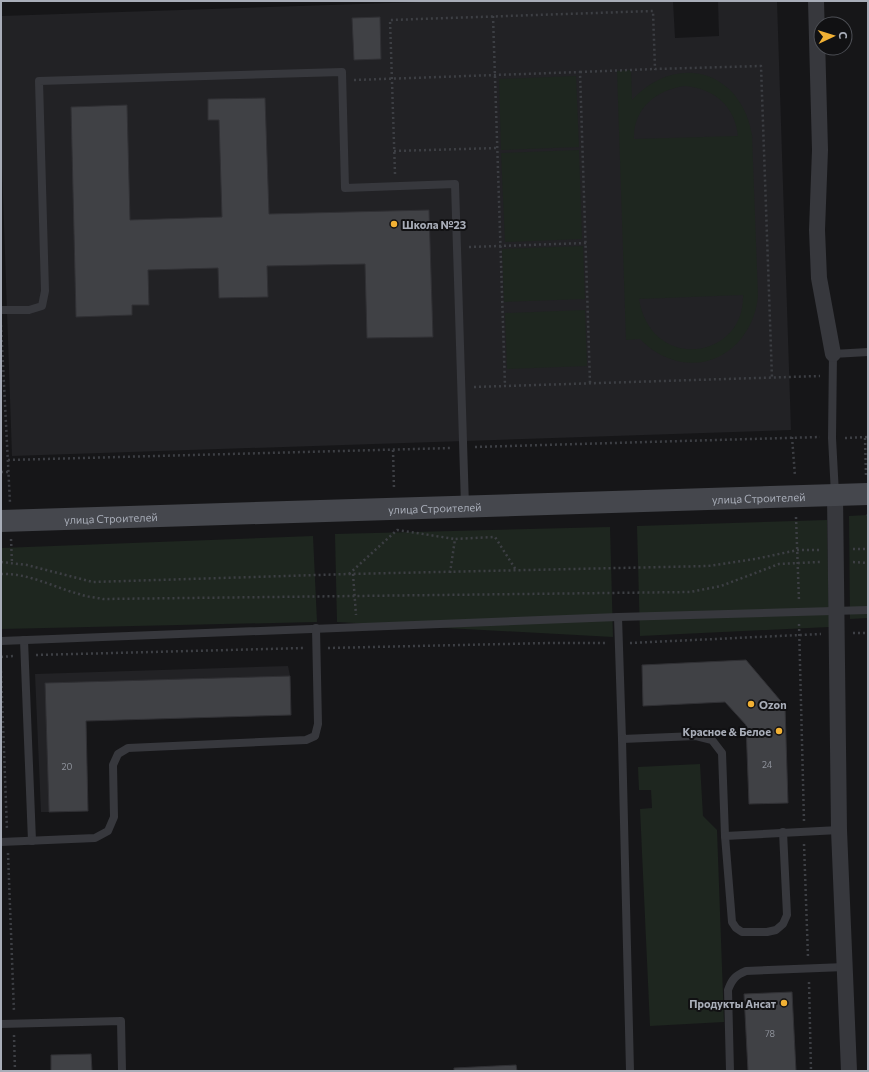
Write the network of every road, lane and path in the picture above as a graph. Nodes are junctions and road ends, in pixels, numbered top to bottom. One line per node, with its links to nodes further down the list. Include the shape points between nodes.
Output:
1 (816, 1): 17 (street, via 820,150 817,230 819,278)
2 (493, 16): 3 (path, via 653,11); 5 (path); 6 (path, via 390,20)
3 (655, 69): 4 (path); 19 (path, via 761,66)
4 (580, 72): 5 (path); 11 (path)
5 (495, 75): 6 (path); 8 (path)
6 (391, 78): 7 (path); 9 (path)
7 (342, 80): 10 (lane, via 345,188); 14 (lane, via 342,72 38,81 45,291 42,306 29,310)
8 (497, 148): 9 (path); 12 (path)
9 (394, 151): 10 (path)
10 (395, 186): 13 (lane, via 454,184)
11 (586, 243): 12 (path); 20 (path)
12 (500, 246): 13 (path); 21 (path)
13 (457, 247): 22 (lane)
14 (1, 310)
15 (1, 325): 26 (path, via 8,460)
16 (868, 352): 17 (lane)
17 (832, 354): 18 (lane)
18 (833, 376): 19 (path); 24 (lane)
19 (772, 378): 20 (path)
20 (590, 383): 21 (path)
21 (505, 386): 22 (path)
22 (461, 387): 26 (lane)
23 (792, 437): 24 (path); 26 (path); 29 (path)
24 (832, 438): 25 (path); 31 (lane)
25 (866, 438): 30 (path)
26 (463, 447): 32 (lane)
27 (1, 472): 28 (path)
28 (8, 472)
29 (795, 476)
30 (867, 484): 31 (street, улица Строителей)
31 (835, 495): 32 (street, улица Строителей); 43 (street)
32 (466, 507): 36 (street, улица Строителей)
33 (868, 514): 35 (path)
34 (796, 518): 40 (path)
35 (868, 519)
36 (1, 521)
37 (455, 539): 46 (path, via 495,538); 47 (path); 49 (path, via 397,530)
38 (852, 549): 39 (path)
39 (868, 549)
40 (798, 550): 41 (path); 44 (path); 46 (path, via 708,566)
41 (824, 550)
42 (1, 562): 49 (path, via 93,582)
43 (835, 562): 44 (path); 45 (path); 53 (street)
44 (798, 563): 51 (path, via 779,564 721,586 690,592); 54 (path)
45 (868, 564)
46 (516, 571): 47 (path)
47 (450, 573): 50 (path)
48 (1, 574): 51 (path, via 23,576 79,595 103,599)
49 (349, 574): 50 (path)
50 (353, 574): 51 (path)
51 (355, 595): 56 (path)
52 (868, 610): 53 (lane)
53 (836, 611): 54 (lane); 71 (street)
54 (799, 612): 55 (lane); 61 (path)
55 (618, 617): 56 (lane); 64 (lane)
56 (357, 626): 57 (lane); 65 (path)
57 (316, 628): 62 (lane); 66 (lane)
58 (849, 633): 59 (path)
59 (868, 633)
60 (825, 634): 61 (path)
61 (800, 635): 64 (path); 73 (path)
62 (24, 640): 63 (lane); 67 (lane)
63 (1, 641)
64 (619, 643): 65 (path, via 549,642); 70 (lane)
65 (358, 647): 66 (path)
66 (316, 648): 67 (path); 75 (lane, via 318,724 314,736 306,740 128,748 118,754 113,765 114,817 108,831 95,838)
67 (25, 656): 68 (path); 75 (lane)
68 (1, 657)
69 (1, 671): 76 (path)
70 (622, 739): 74 (lane, via 696,736 712,740 722,753); 83 (lane)
71 (839, 830): 73 (lane); 77 (street)
72 (784, 832): 73 (lane); 74 (lane); 74 (lane, via 787,915 783,924 776,930 767,932 742,932 732,922)
73 (804, 832): 78 (path)
74 (725, 836)
75 (32, 840): 76 (lane)
76 (4, 842): 80 (path)
77 (845, 967): 78 (lane); 86 (street)
78 (808, 968): 84 (lane, via 746,971 732,980 728,990); 85 (path)
79 (1, 1024): 80 (lane)
80 (14, 1024): 81 (path); 82 (lane, via 121,1021)
81 (15, 1071)
82 (122, 1071)
83 (630, 1071)
84 (730, 1071)
85 (811, 1071)
86 (849, 1071)

